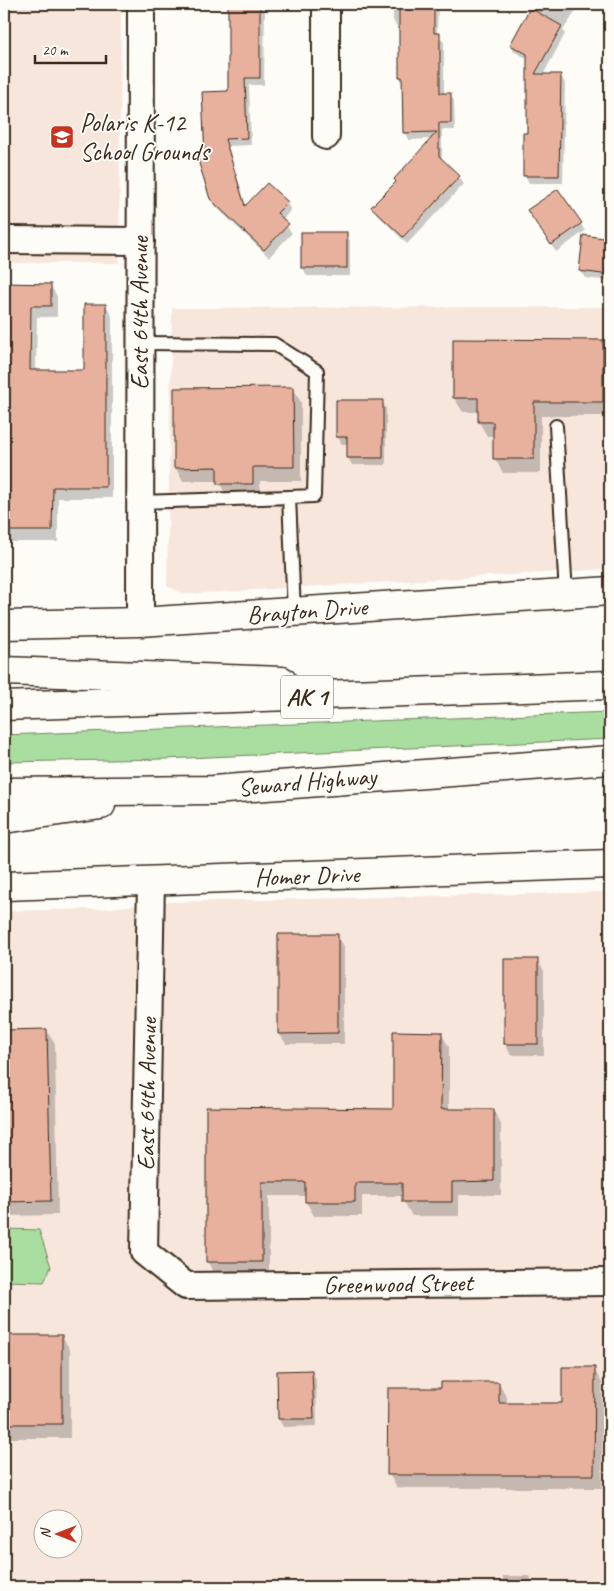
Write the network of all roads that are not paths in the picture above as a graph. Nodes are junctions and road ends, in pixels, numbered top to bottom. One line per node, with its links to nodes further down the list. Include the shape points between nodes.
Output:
1 (141, 4): 5 (street, East 64th Avenue)
2 (326, 4): 3 (street)
3 (326, 136)
4 (4, 240): 5 (street)
5 (140, 241): 6 (street, East 64th Avenue)
6 (140, 342): 8 (lane, via 274,344 317,371 314,496); 9 (street, East 64th Avenue)
7 (556, 426): 11 (lane)
8 (289, 497): 9 (lane); 12 (lane)
9 (140, 502): 13 (street, East 64th Avenue)
10 (610, 590): 11 (main road, Brayton Drive)
11 (566, 594): 12 (main road, Brayton Drive)
12 (294, 612): 13 (main road, Brayton Drive)
13 (140, 622): 14 (main road, Brayton Drive)
14 (4, 625)
15 (4, 671): 17 (main road)
16 (610, 685): 17 (main road, AK 1)
17 (536, 689): 18 (main road, AK 1)
18 (4, 706)
19 (610, 760): 20 (main road, Seward Highway)
20 (213, 790): 21 (main road, Seward Highway); 22 (main road)
21 (4, 792)
22 (4, 819)
23 (610, 864): 24 (main road, Homer Drive)
24 (151, 882): 25 (main road, Homer Drive); 27 (street, East 64th Avenue, via 144,1252)
25 (4, 886)
26 (610, 1282): 27 (street, Greenwood Street)
27 (186, 1286)

